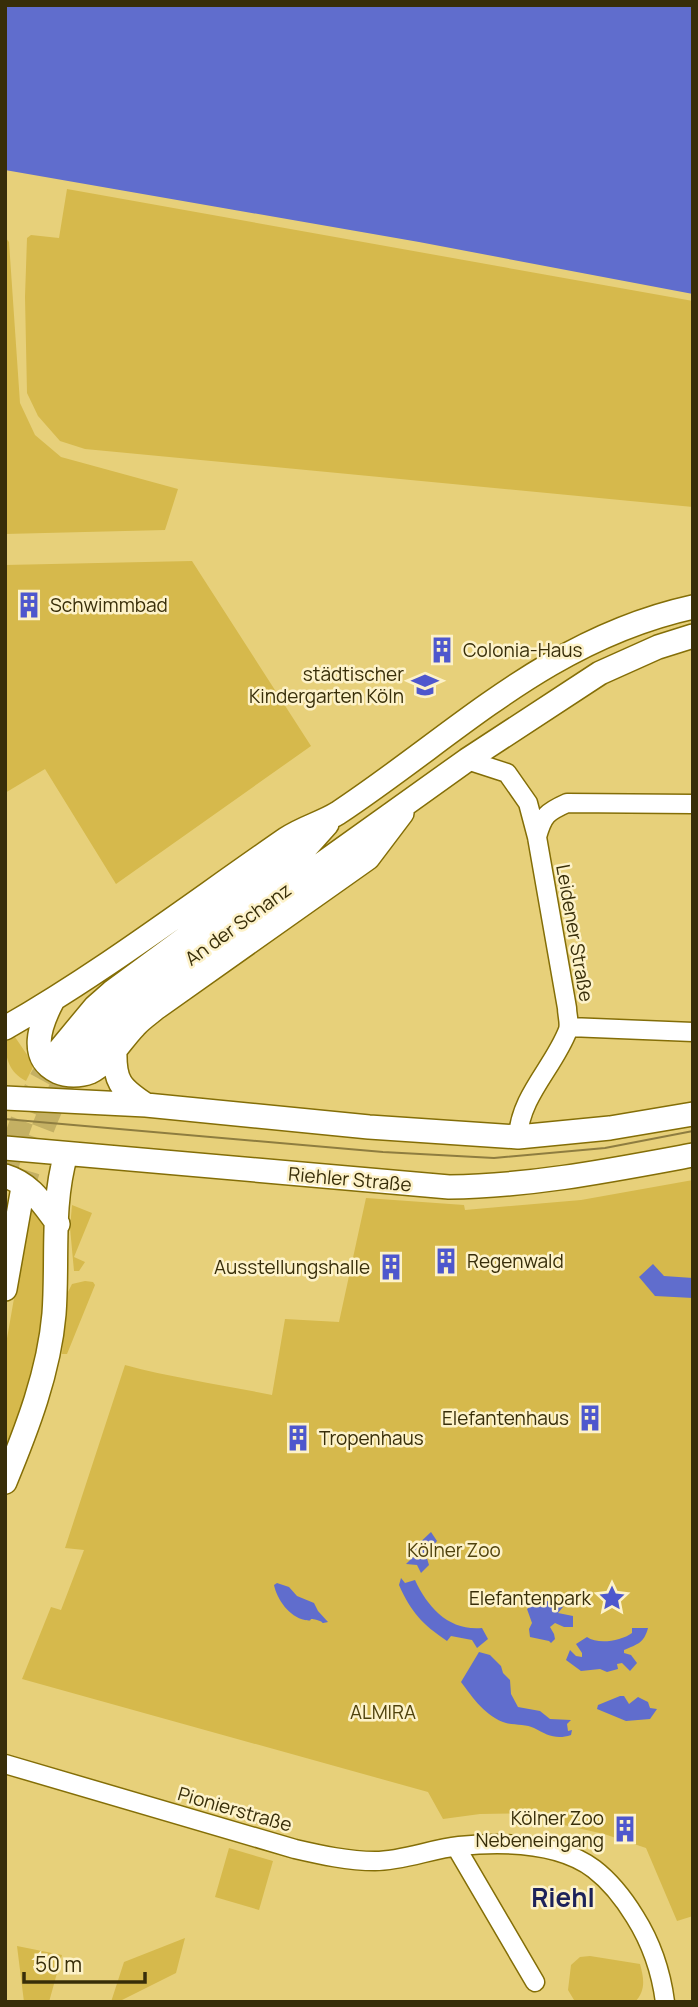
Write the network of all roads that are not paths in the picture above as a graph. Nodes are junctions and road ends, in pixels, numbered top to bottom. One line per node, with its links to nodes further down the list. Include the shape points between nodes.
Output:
1 (693, 607): 3 (main road, An der Schanz, via 620,628 585,644)
2 (693, 636): 4 (main road, An der Schanz, via 600,673)
3 (498, 697): 4 (main road, via 512,695 523,709); 8 (main road, An der Schanz)
4 (506, 733): 5 (main road, An der Schanz)
5 (467, 760): 6 (main road, An der Schanz); 9 (street, Leidener Straße, via 507,774 528,803)
6 (415, 796): 8 (main road, An der Schanz, via 150,988 65,1059 95,1007 302,853); 14 (main road, An der Schanz, via 368,858 156,1008)
7 (693, 804): 9 (street, via 567,803 542,819)
8 (337, 814): 10 (main road, An der Schanz, via 290,837)
9 (537, 837): 11 (street, Leidener Straße)
10 (52, 1002): 12 (main road, An der Schanz); 14 (main road, An der Schanz, via 38,1048 51,1068 75,1075 90,1072)
11 (569, 1027): 13 (street); 18 (street, Leidener Straße, via 519,1121)
12 (5, 1028)
13 (693, 1032)
14 (115, 1050): 16 (main road, via 114,1071 121,1084)
15 (5, 1098): 16 (main road)
16 (146, 1105): 18 (main road)
17 (693, 1114): 18 (main road)
18 (518, 1137)
19 (5, 1148): 20 (main road, Riehler Straße)
20 (66, 1154): 21 (main road, Riehler Straße, via 449,1187 560,1179); 24 (main road)
21 (693, 1155)
22 (5, 1176): 24 (main road, via 34,1191)
23 (22, 1193): 25 (main road)
24 (58, 1224): 26 (main road, via 49,1349 22,1442)
25 (5, 1289)
26 (5, 1482)
27 (5, 1764): 28 (street, Pionierstraße, via 326,1856 376,1861)
28 (456, 1846): 29 (street); 30 (street, Pionierstraße, via 534,1848 592,1868 616,1889 645,1933 659,1968)
29 (531, 1975)
30 (665, 2002)

